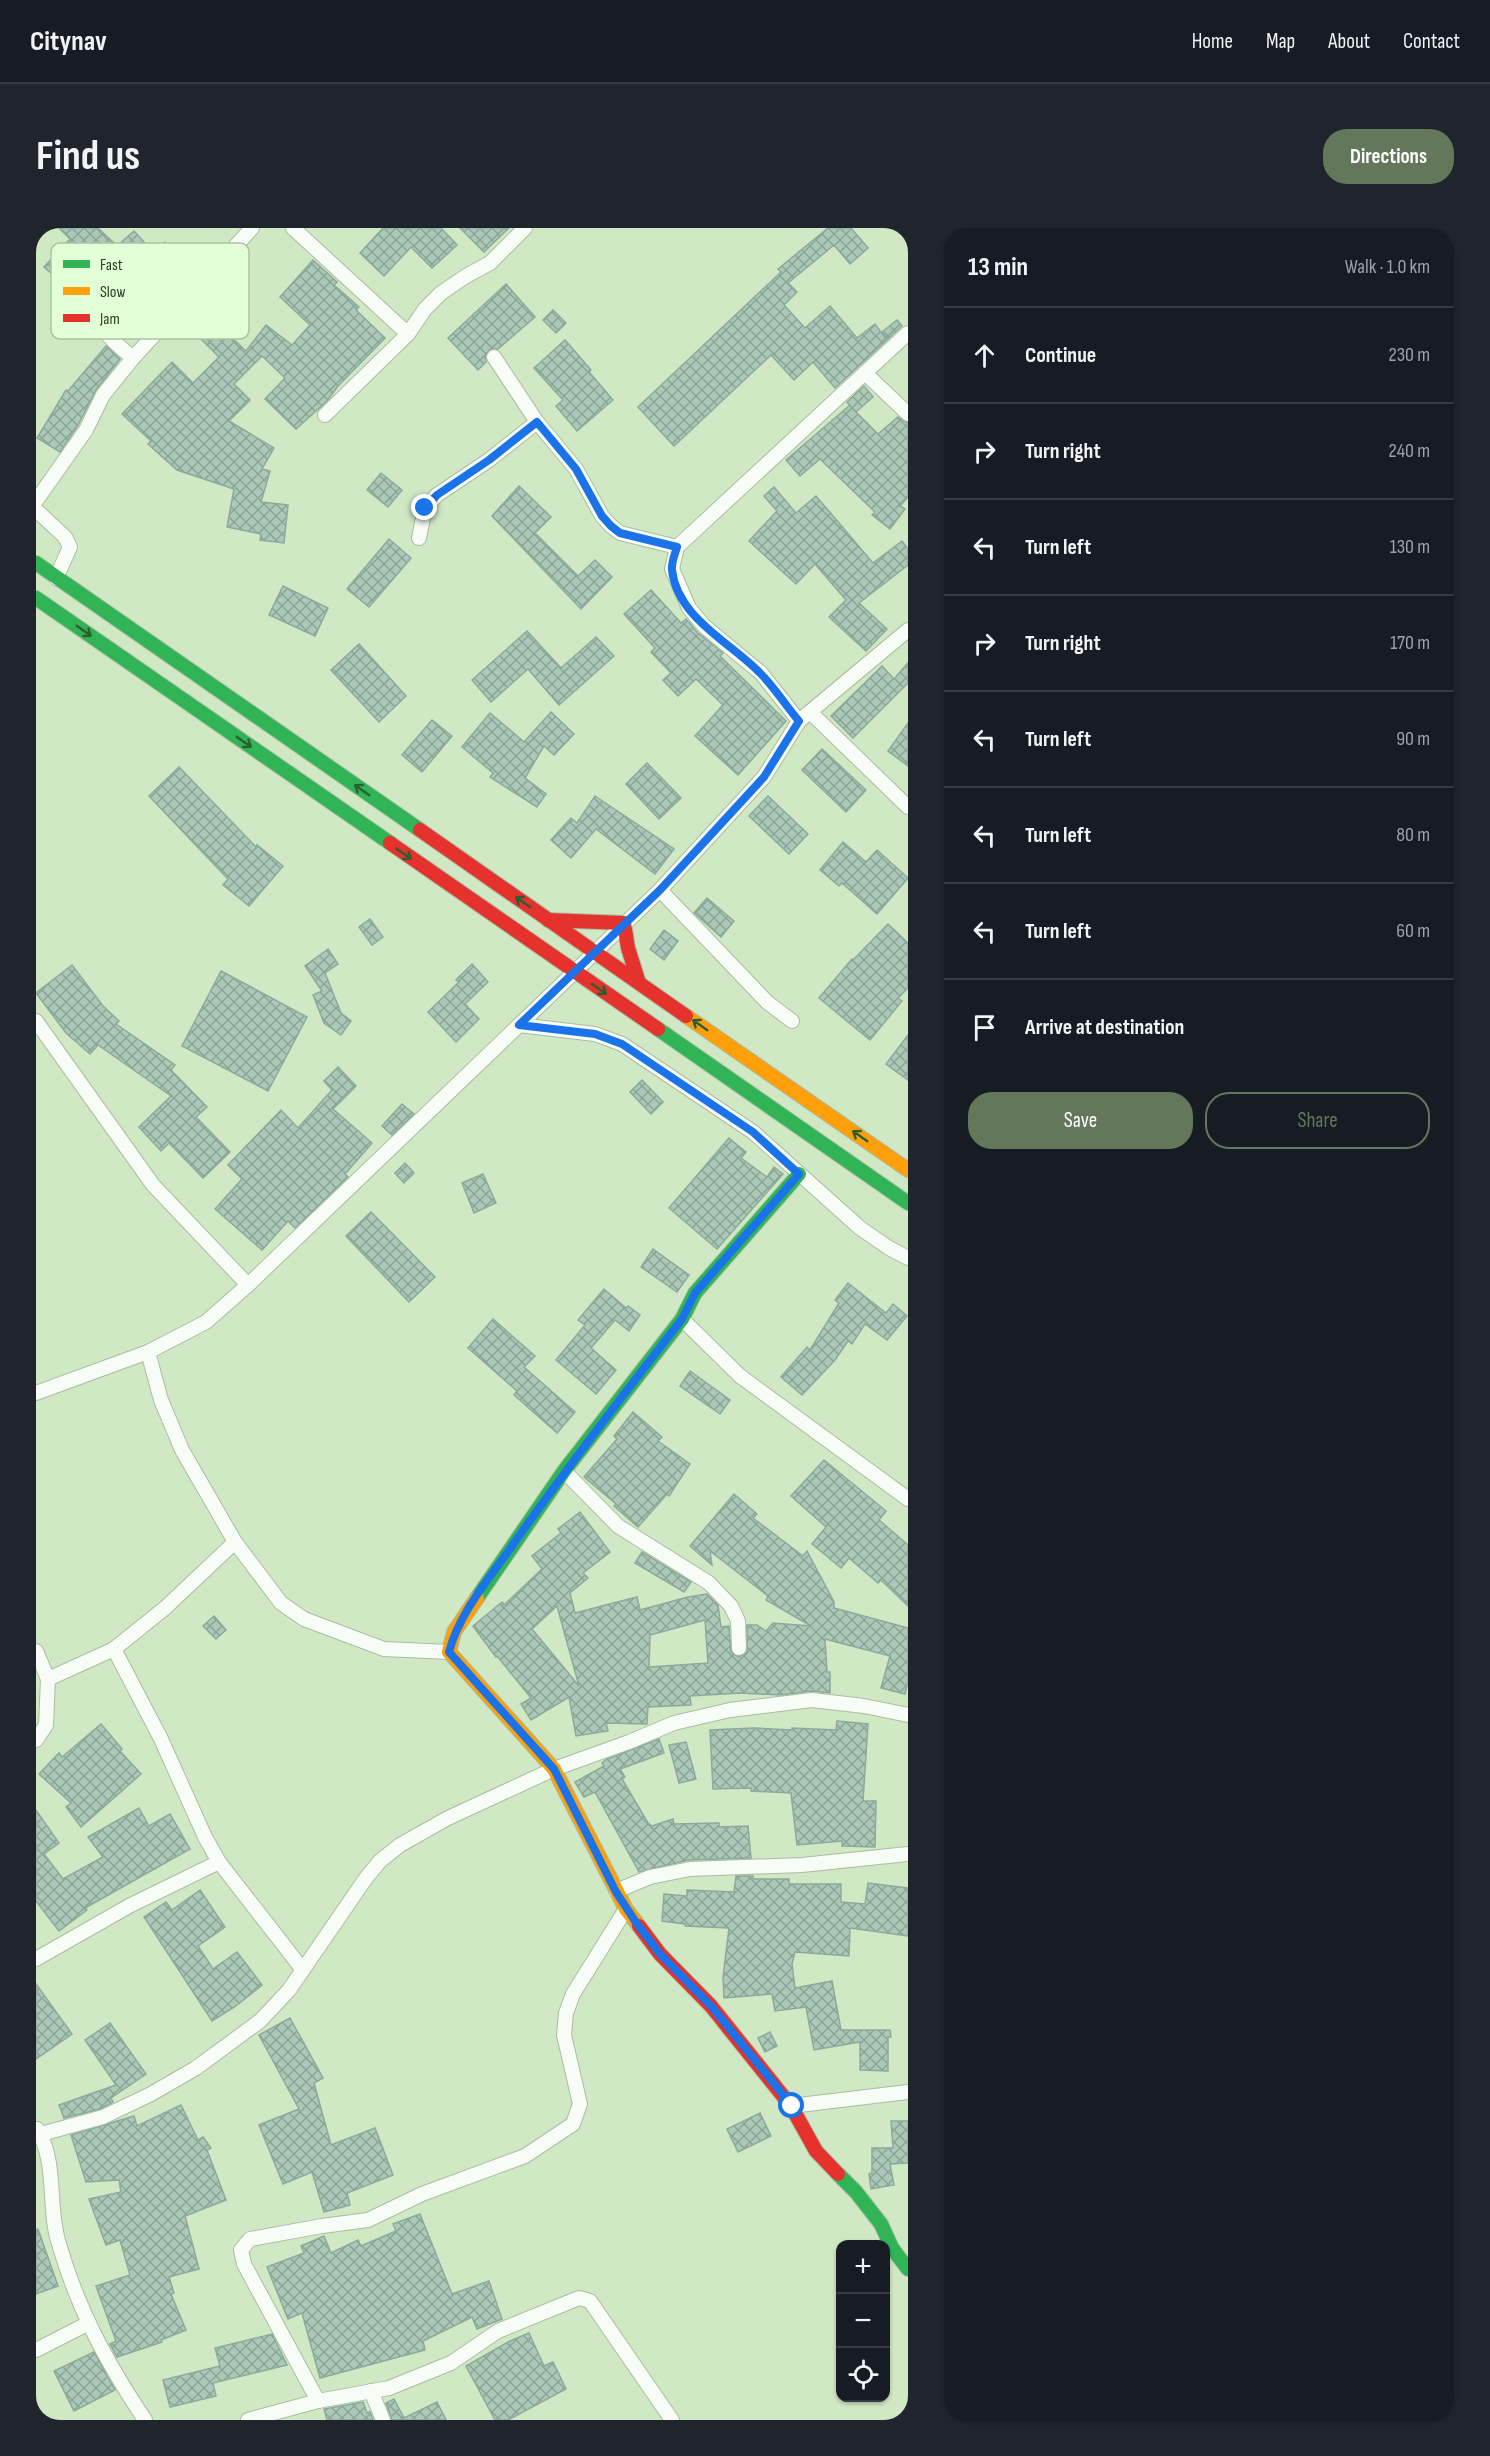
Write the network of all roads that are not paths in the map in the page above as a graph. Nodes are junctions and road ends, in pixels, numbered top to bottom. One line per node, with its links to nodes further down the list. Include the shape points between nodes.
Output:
1 (252, 228): 4 (street)
2 (293, 228): 6 (street)
3 (525, 228): 6 (street, via 490,263 441,293)
4 (238, 243)
5 (908, 333): 11 (street)
6 (408, 334): 13 (street)
7 (110, 339): 10 (street)
8 (150, 339): 10 (street)
9 (494, 357): 14 (street)
10 (133, 358): 15 (street, via 104,395 87,430)
11 (865, 373): 12 (street); 18 (street)
12 (908, 414)
13 (325, 416)
14 (537, 422): 17 (street, via 437,495 425,508); 18 (street, via 576,469 611,526 620,533)
15 (36, 501)
16 (36, 510): 20 (street, via 65,537 70,547)
17 (419, 538)
18 (677, 547): 24 (street, via 672,569 689,608 704,626 760,673)
19 (36, 563): 20 (main road)
20 (56, 578): 27 (main road, one-way to 20)
21 (36, 598): 30 (main road, one-way to 30)
22 (908, 630): 23 (street)
23 (811, 713): 24 (street); 25 (street)
24 (799, 721): 26 (street, via 764,777)
25 (908, 807)
26 (660, 890): 28 (street); 33 (street, via 767,1002)
27 (548, 920): 28 (main road); 29 (main road)
28 (624, 923): 29 (street); 31 (main road)
29 (595, 952): 30 (street); 31 (main road)
30 (574, 972): 34 (street); 37 (main road, one-way to 37)
31 (639, 983): 35 (main road, one-way to 31)
32 (36, 1021): 39 (street, via 153,1185)
33 (792, 1021)
34 (519, 1025): 36 (street, via 595,1034 622,1044 753,1132); 39 (street)
35 (908, 1170)
36 (799, 1174): 38 (street, via 860,1228); 40 (main road, via 695,1293)
37 (908, 1203)
38 (908, 1258)
39 (248, 1285): 41 (street, via 206,1322)
40 (682, 1319): 43 (main road); 44 (street, via 740,1376)
41 (148, 1352): 42 (street); 45 (street, via 161,1400 182,1450)
42 (36, 1393)
43 (564, 1472): 46 (street, via 618,1526 709,1583 731,1606 738,1621); 49 (main road, via 454,1632)
44 (908, 1499)
45 (235, 1542): 47 (street, via 165,1608); 49 (street, via 281,1603 304,1619 384,1649)
46 (739, 1648)
47 (114, 1649): 50 (street); 55 (street)
48 (36, 1651): 50 (street)
49 (449, 1652): 53 (main road)
50 (48, 1679): 52 (street, via 46,1725)
51 (908, 1715): 53 (street, via 812,1700 730,1710 674,1722)
52 (36, 1740)
53 (554, 1769): 56 (main road); 59 (street, via 400,1845 366,1878)
54 (908, 1854): 56 (street, via 802,1865 690,1869 650,1877)
55 (219, 1863): 58 (street, via 129,1906); 59 (street)
56 (616, 1892): 57 (main road)
57 (626, 1910): 61 (main road); 67 (street, via 573,1994 566,2013 564,2035 580,2104 573,2124 525,2156 422,2194 368,2220 250,2239 241,2250 244,2264)
58 (36, 1959)
59 (303, 1970): 62 (street, via 261,2021 196,2068 104,2117)
60 (908, 2092): 61 (street)
61 (792, 2106): 63 (main road, via 816,2151 856,2192)
62 (38, 2131): 64 (street, via 49,2156 58,2243)
63 (908, 2269)
64 (87, 2324): 65 (street); 68 (street)
65 (36, 2350)
66 (371, 2391): 67 (street); 70 (street); 71 (street, via 389,2388 451,2363 498,2331 579,2298 590,2301)
67 (318, 2401): 69 (street)
68 (145, 2420)
69 (248, 2420)
70 (383, 2420)
71 (672, 2420)

